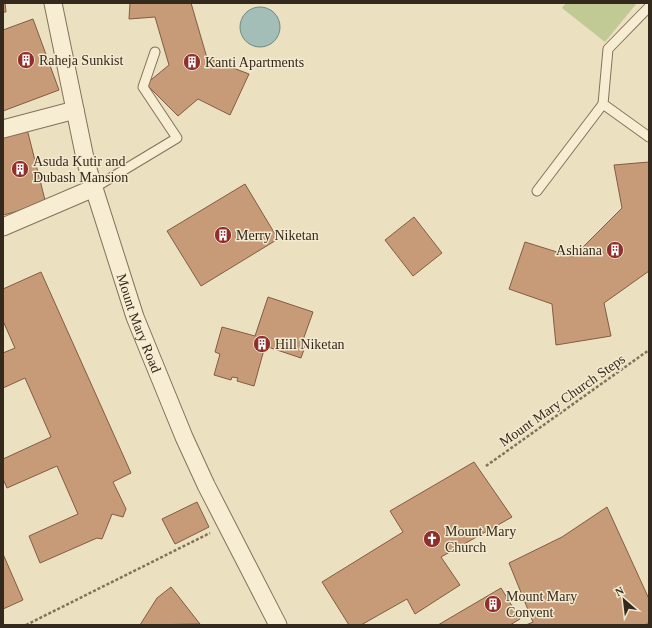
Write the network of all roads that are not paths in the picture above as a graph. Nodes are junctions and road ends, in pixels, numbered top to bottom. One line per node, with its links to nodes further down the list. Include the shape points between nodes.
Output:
1 (53, 3): 5 (street, Mount Mary Road)
2 (649, 7): 4 (lane, via 608,49)
3 (155, 52): 8 (lane, via 143,87 177,138)
4 (603, 104): 7 (lane); 9 (lane)
5 (75, 110): 6 (street); 8 (street, Mount Mary Road)
6 (3, 129)
7 (649, 137)
8 (94, 188): 10 (street); 11 (street, Mount Mary Road, via 135,317 184,437)
9 (537, 191)
10 (3, 227)
11 (278, 625)

